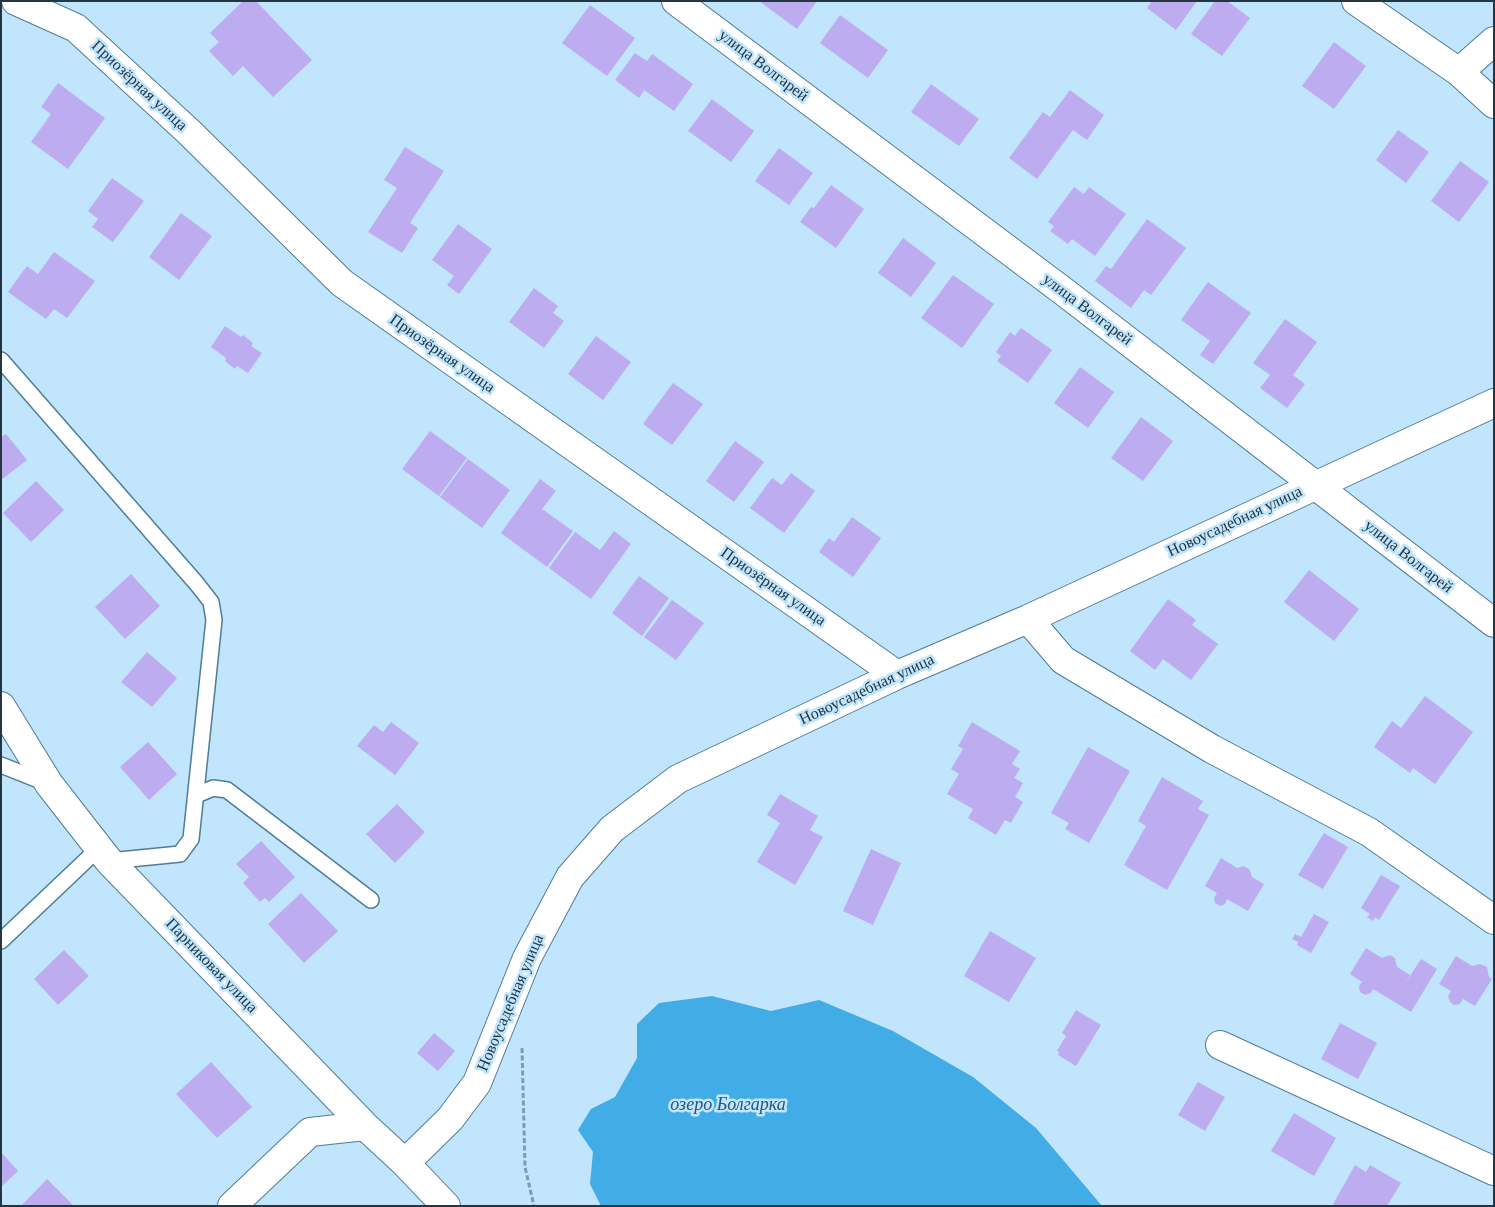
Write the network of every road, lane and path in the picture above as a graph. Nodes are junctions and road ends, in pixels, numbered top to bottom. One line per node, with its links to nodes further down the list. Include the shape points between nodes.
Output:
1 (16, 1): 12 (street, Приозёрная улица, via 76,28 189,132 342,283)
2 (676, 1): 9 (street, улица Волгарей)
3 (1356, 1): 5 (street)
4 (1494, 41): 5 (street)
5 (1459, 72): 6 (street)
6 (1494, 104)
7 (1, 360): 16 (lane, via 211,602 214,620)
8 (1494, 403): 9 (street, Новоусадебная улица)
9 (1315, 485): 10 (street, Новоусадебная улица); 11 (street, улица Волгарей)
10 (1028, 619): 12 (street, Новоусадебная улица); 19 (street, via 1063,660 1212,749 1369,832)
11 (1494, 623)
12 (897, 675): 24 (street, Новоусадебная улица, via 678,779 612,829 570,877 527,958 477,1083 450,1119)
13 (1, 706): 15 (street, Парниковая улица)
14 (1, 765): 15 (lane)
15 (49, 784): 17 (street, Парниковая улица)
16 (197, 795): 17 (lane, via 191,839 180,854); 18 (lane, via 213,788 228,790)
17 (104, 855): 20 (lane); 23 (street, Парниковая улица)
18 (371, 900)
19 (1494, 920)
20 (1, 941)
21 (521, 1043): 28 (path, via 524,1167)
22 (1220, 1045): 25 (street)
23 (365, 1126): 24 (street, Парниковая улица); 26 (street, via 310,1132)
24 (405, 1163): 27 (street, Парниковая улица)
25 (1494, 1171)
26 (232, 1206)
27 (446, 1206)
28 (534, 1206)

